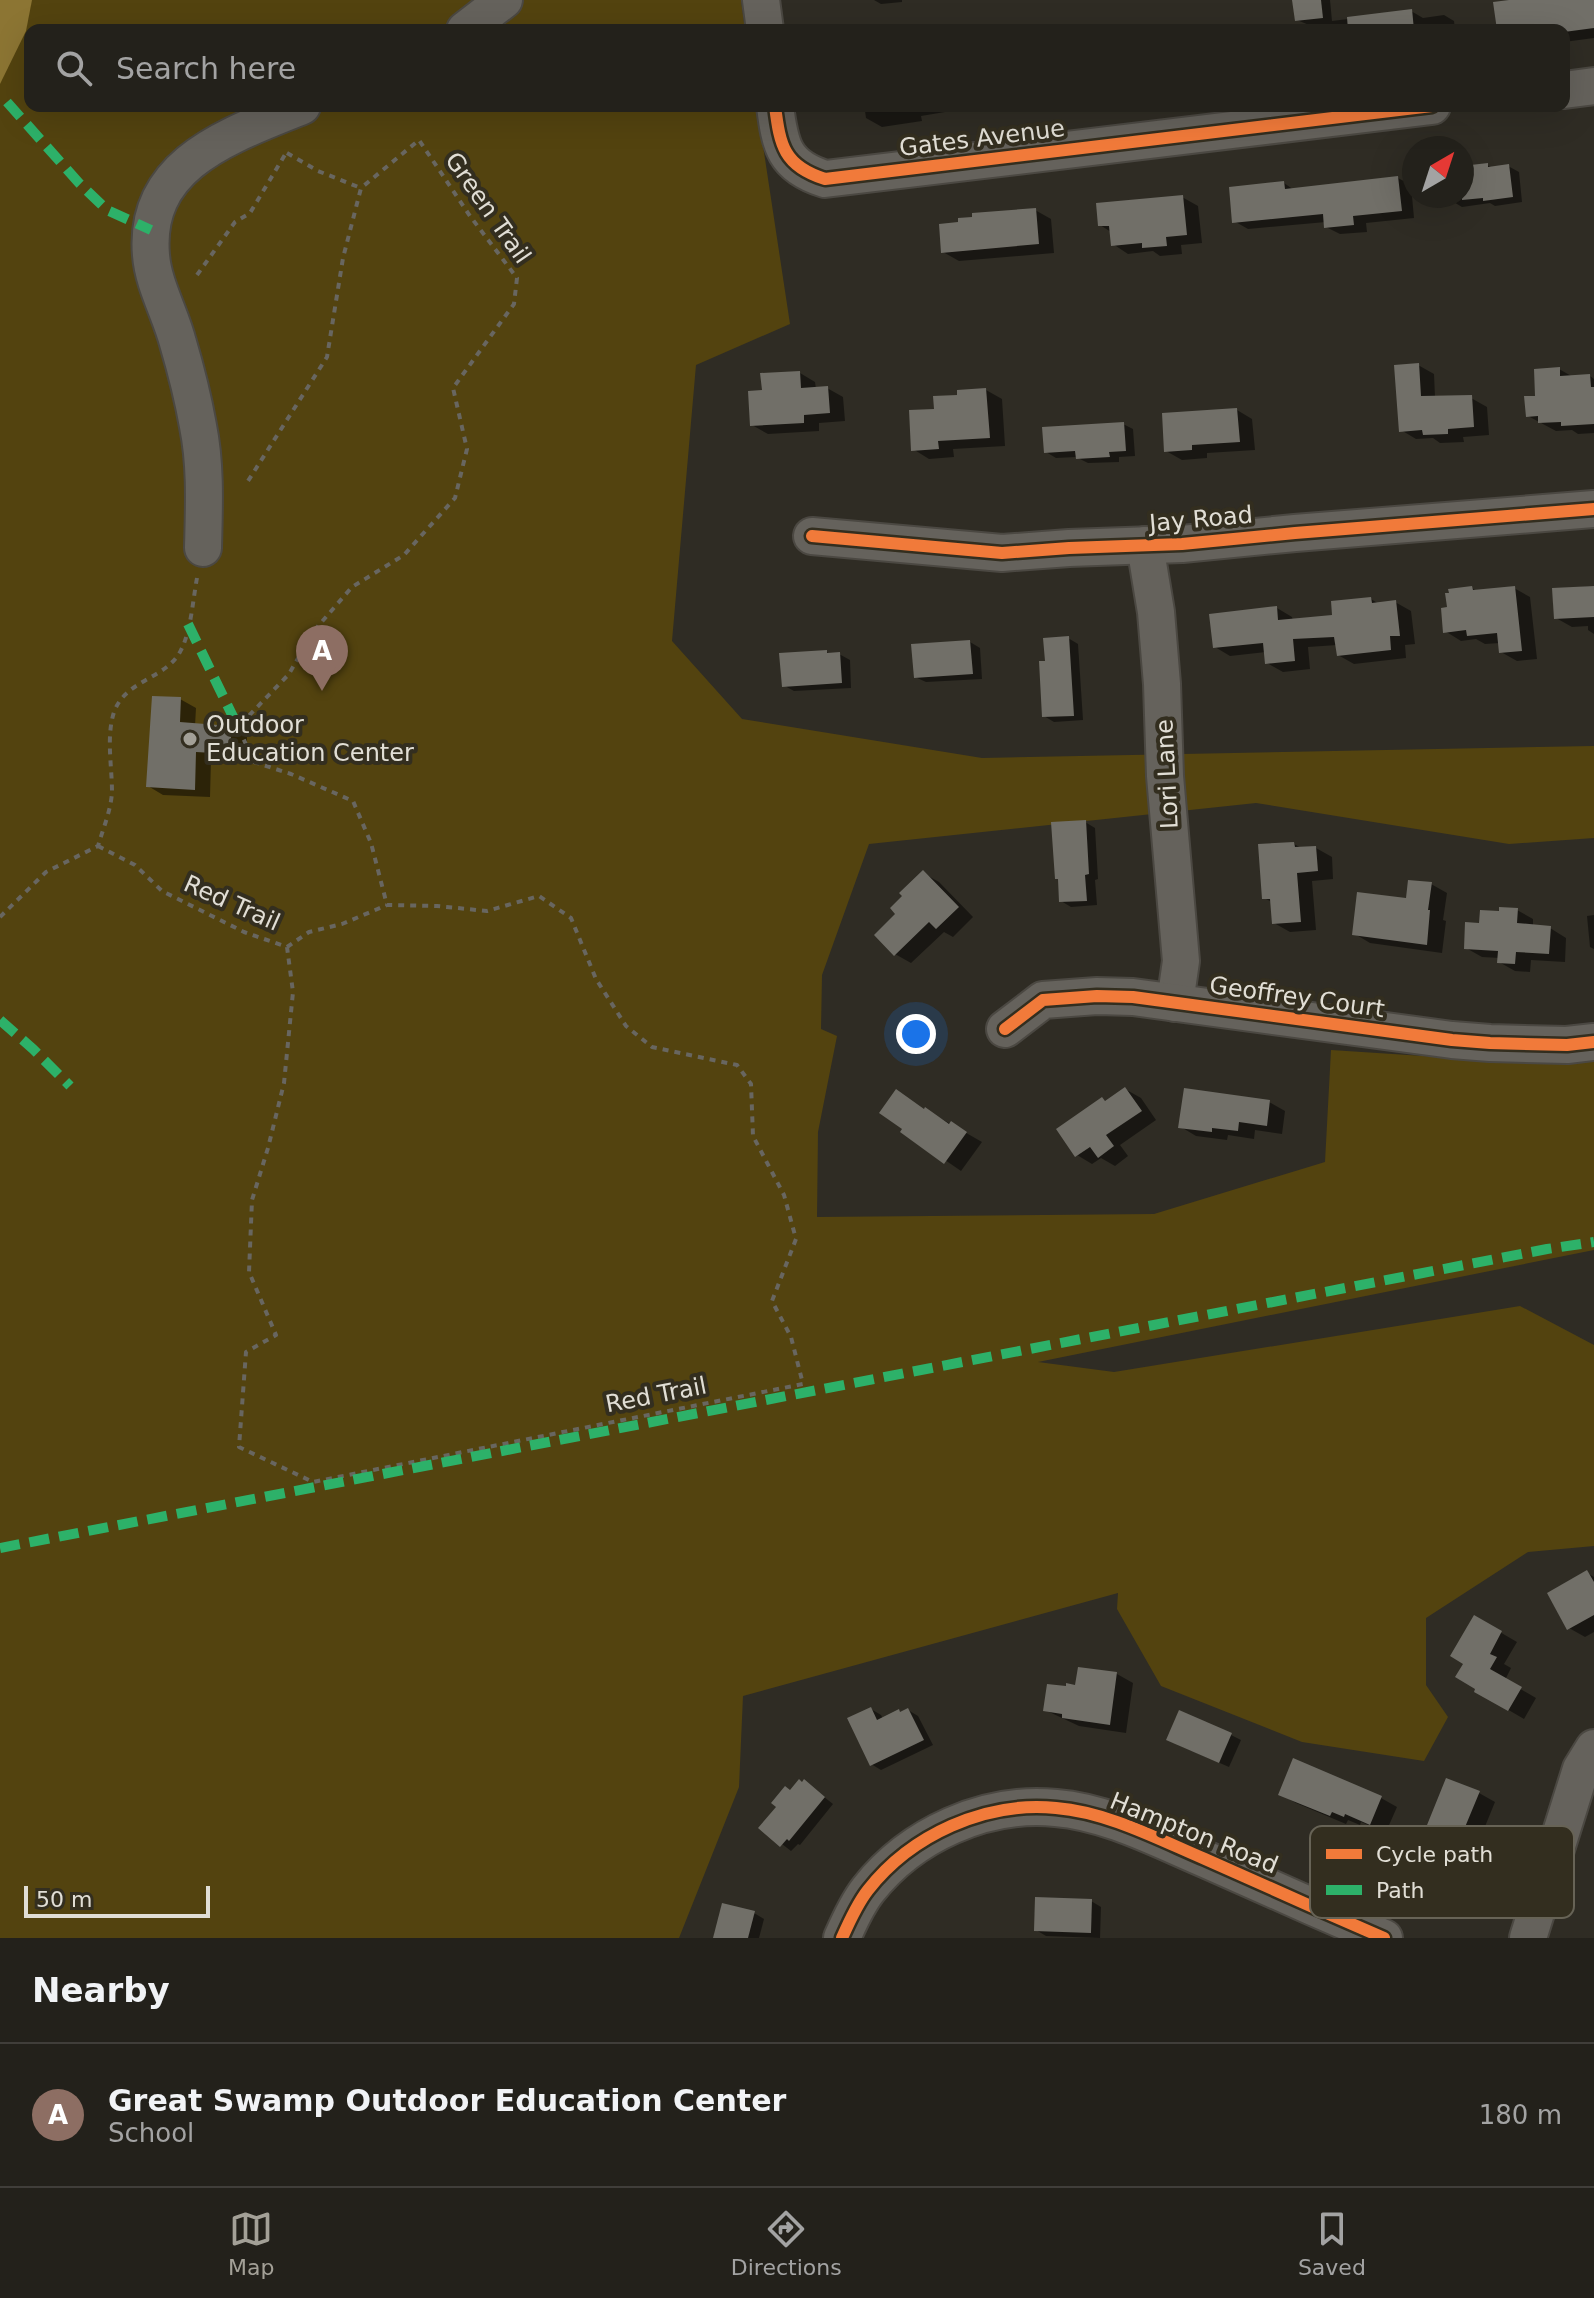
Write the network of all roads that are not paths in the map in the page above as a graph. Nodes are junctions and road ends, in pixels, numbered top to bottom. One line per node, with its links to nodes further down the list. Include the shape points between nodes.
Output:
1 (504, 0): 3 (street)
2 (761, 0): 4 (street)
3 (473, 24)
4 (764, 24)
5 (1594, 86): 6 (street)
6 (1570, 89)
7 (776, 112): 8 (street, Gates Avenue, via 782,148 790,159 825,179)
8 (1382, 112)
9 (286, 113): 13 (street, via 217,143 180,170 166,187 151,230 151,258 199,427)
10 (1594, 509): 12 (street, Jay Road)
11 (812, 536): 12 (street, Jay Road, via 1002,553)
12 (1145, 545): 14 (street, Lori Lane, via 1156,612 1181,961)
13 (203, 548)
14 (1175, 1003): 15 (street, Geoffrey Court, via 1097,996 1043,1000); 16 (street, Geoffrey Court, via 1490,1043)
15 (1005, 1029)
16 (1594, 1042)
17 (1594, 1748): 18 (street, via 1581,1769)
18 (1563, 1826)
19 (1310, 1906): 22 (street, Hampton Road, via 1092,1815 1013,1808 972,1818 908,1850 865,1892)
20 (1338, 1918): 23 (street, Hampton Road)
21 (1534, 1918): 24 (street)
22 (842, 1938)
23 (1384, 1938)
24 (1528, 1938)

